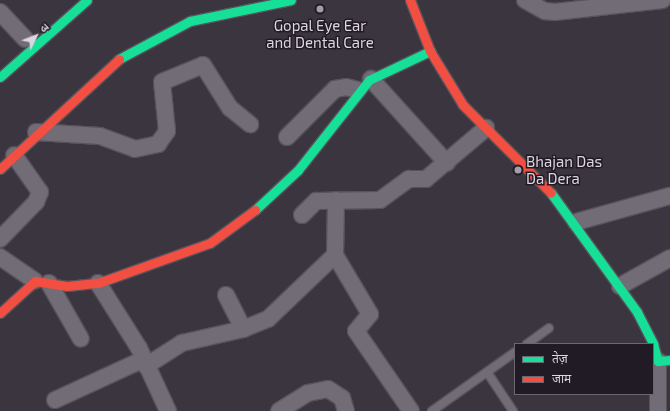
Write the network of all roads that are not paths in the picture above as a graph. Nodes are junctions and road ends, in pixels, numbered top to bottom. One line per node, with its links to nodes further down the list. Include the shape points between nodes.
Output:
1 (87, 0): 9 (street)
2 (291, 0): 14 (street, via 197,19 153,38 115,62)
3 (410, 0): 8 (street)
4 (525, 0): 5 (street, via 545,11 555,12)
5 (662, 0)
6 (0, 12): 7 (street)
7 (25, 39)
8 (430, 51): 10 (street); 13 (street, via 463,105)
9 (0, 77)
10 (371, 79): 11 (street); 17 (street)
11 (358, 90): 15 (street, via 346,87 335,89); 28 (street, via 318,148 232,229 181,255)
12 (250, 124): 14 (street, via 230,108 203,65 162,82 167,131 158,144 136,149 100,136)
13 (486, 128): 17 (street); 22 (street)
14 (36, 132): 16 (street)
15 (287, 137)
16 (14, 155): 18 (street); 23 (street, via 40,192 36,202)
17 (447, 163): 20 (street, via 432,177 420,181 409,179 380,200)
18 (0, 169)
19 (670, 196): 22 (street)
20 (336, 200): 21 (street, via 316,201); 24 (street)
21 (302, 215)
22 (576, 222): 29 (street)
23 (0, 239)
24 (335, 255): 33 (street, via 279,312); 46 (street, via 370,314 356,331)
25 (0, 257): 27 (street)
26 (670, 258): 29 (street)
27 (42, 282): 28 (street, via 67,286); 31 (street); 34 (street)
28 (98, 282): 40 (street, via 120,313)
29 (620, 286): 36 (street)
30 (226, 295): 33 (street)
31 (0, 313)
32 (549, 328): 35 (lane)
33 (243, 330): 40 (street, via 182,343)
34 (82, 339)
35 (528, 343)
36 (652, 343)
37 (654, 345): 39 (street)
38 (514, 353): 41 (lane)
39 (664, 360): 49 (street)
40 (145, 363): 42 (street); 43 (street)
41 (487, 372): 47 (lane); 48 (lane)
42 (55, 400)
43 (168, 411)
44 (279, 411): 45 (street, via 308,393 328,389 342,398)
45 (346, 411)
46 (411, 411)
47 (432, 411)
48 (513, 411)
49 (658, 411)

